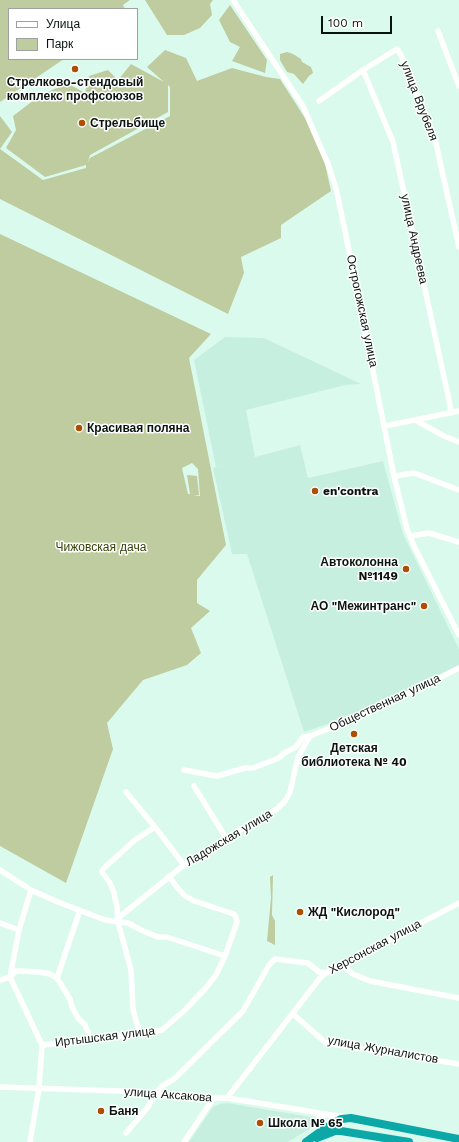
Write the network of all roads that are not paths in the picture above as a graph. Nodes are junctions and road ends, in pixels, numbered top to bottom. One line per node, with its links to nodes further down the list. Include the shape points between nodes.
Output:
1 (233, 0): 10 (street, Острогожская улица, via 303,106 328,164 336,188)
2 (438, 31): 4 (street)
3 (363, 70): 5 (street, улица Врубеля); 6 (street, улица Врубеля, via 397,49 402,57 435,139); 8 (street, улица Андреева, via 393,142)
4 (459, 86)
5 (318, 101)
6 (459, 247)
7 (459, 411): 8 (street)
8 (451, 413): 9 (street)
9 (414, 420): 10 (street); 11 (street)
10 (385, 426): 12 (street, Острогожская улица)
11 (459, 442)
12 (394, 476): 13 (street, via 414,473); 14 (street, Острогожская улица)
13 (459, 490)
14 (410, 536): 15 (street, via 429,533); 16 (street, Острогожская улица)
15 (459, 542)
16 (459, 635)
17 (459, 668): 18 (street, Общественная улица, via 371,712)
18 (310, 736): 19 (street, Общественная улица, via 303,737 296,747 279,758 253,768 217,776); 23 (street, Ладожская улица, via 298,757 290,792 285,801 277,809)
19 (184, 770)
20 (194, 786): 23 (street)
21 (126, 792): 22 (street)
22 (155, 827): 24 (street); 30 (street, via 135,840 103,869 102,874 114,893)
23 (226, 838): 24 (street, Ладожская улица)
24 (184, 865): 26 (street, Ладожская улица)
25 (0, 870): 27 (street)
26 (169, 876): 30 (street, Ладожская улица); 33 (street, Иртышская улица, via 184,895 194,901 234,914 237,922)
27 (31, 890): 29 (street); 32 (street)
28 (459, 903): 34 (street, Херсонская улица)
29 (80, 910): 30 (street, via 105,920); 37 (street)
30 (118, 920): 33 (street, via 158,937 167,937); 41 (street, via 131,970 133,1010)
31 (0, 923): 32 (street)
32 (19, 930): 36 (street)
33 (225, 956): 41 (street, Иртышская улица, via 216,975 186,1009 162,1030)
34 (342, 965): 35 (street, Херсонская улица); 39 (street, via 353,974 370,981)
35 (326, 973): 40 (street, Херсонская улица); 47 (street, via 319,972 308,963 275,959 243,1011 174,1079 162,1086)
36 (10, 976): 37 (street, via 20,971 50,974); 38 (street); 43 (street)
37 (57, 978): 42 (street, via 70,998 78,1018 85,1026)
38 (0, 980)
39 (459, 998)
40 (293, 1014): 44 (street, улица Журналистов, via 326,1042); 48 (street, Херсонская улица)
41 (140, 1034): 42 (street, Иртышская улица)
42 (89, 1040): 43 (street, Иртышская улица)
43 (42, 1045): 46 (street)
44 (459, 1064)
45 (0, 1087): 46 (street, улица Аксакова)
46 (39, 1088): 47 (street, улица Аксакова); 55 (street)
47 (154, 1095): 49 (street, улица Аксакова); 53 (street, via 148,1108)
48 (227, 1098): 49 (street, улица Аксакова); 50 (street, улица Аксакова)
49 (213, 1099): 56 (street)
50 (314, 1112): 51 (street, улица Аксакова); 52 (street, via 322,1118)
51 (351, 1118): 52 (highway, via 342,1119); 54 (highway)
52 (324, 1129): 57 (highway)
53 (126, 1133)
54 (459, 1138)
55 (30, 1142)
56 (184, 1142)
57 (307, 1142): 58 (highway, via 341,1131)
58 (409, 1142)

